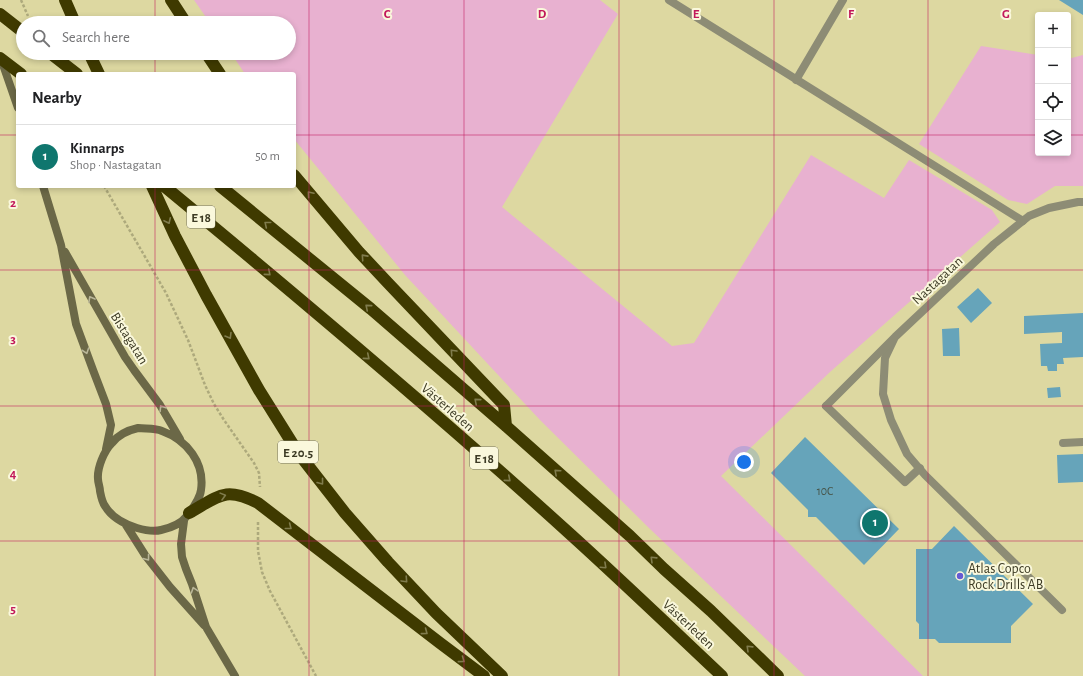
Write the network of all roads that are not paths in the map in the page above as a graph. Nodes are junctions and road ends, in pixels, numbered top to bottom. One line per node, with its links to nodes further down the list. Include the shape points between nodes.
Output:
1 (65, 0): 6 (highway)
2 (171, 0): 7 (highway)
3 (669, 0): 17 (street)
4 (843, 0): 17 (street)
5 (0, 14): 8 (highway)
6 (72, 16)
7 (181, 16)
8 (16, 27)
9 (0, 57): 13 (highway, bridge); 18 (main road)
10 (59, 60): 14 (highway)
11 (92, 60): 15 (highway)
12 (211, 60): 16 (highway)
13 (18, 72)
14 (74, 72)
15 (98, 72)
16 (219, 72)
17 (796, 80): 25 (street)
18 (16, 102)
19 (296, 177): 28 (highway, one-way to 19, via 504,405 378,273)
20 (44, 188): 26 (main road, Bistagatan)
21 (153, 188): 40 (highway, E 20.5, one-way to 40, via 206,295 259,390 299,454 345,513 388,562 436,613)
22 (166, 188): 41 (highway, Västerleden / E 18, one-way to 41, via 417,399 563,528)
23 (222, 188): 28 (highway, Västerleden / E 18, one-way to 23, via 371,309)
24 (1083, 202): 25 (street, Nastagatan, via 1048,208)
25 (1023, 221): 27 (street, Nastagatan, via 994,244)
26 (61, 245): 29 (main road, Bistagatan, one-way to 26, via 160,405 125,356); 32 (main road, Bistagatan, one-way to 32, via 76,324 106,404 111,425)
27 (895, 337): 33 (street, via 885,358 883,394 891,420 907,454); 33 (street, Nastagatan, via 826,406 905,482)
28 (506, 426): 42 (highway, Västerleden / E 18, one-way to 28, via 630,536)
29 (182, 442): 32 (main road, via 162,430 138,428 116,439); 34 (main road, via 196,459 201,474 198,500)
30 (1083, 442): 31 (street)
31 (1063, 443)
32 (105, 453): 35 (main road, via 98,479 101,497 112,514)
33 (920, 468): 36 (street)
34 (187, 517): 35 (main road, via 169,528 158,530); 37 (main road, one-way to 34, via 182,557 181,544); 39 (highway, one-way to 39, via 226,494 243,496 258,503)
35 (126, 525): 37 (main road, one-way to 37, via 170,587)
36 (1062, 610)
37 (206, 627): 38 (main road)
38 (235, 676)
39 (484, 676)
40 (502, 676)
41 (722, 676)
42 (778, 676)

